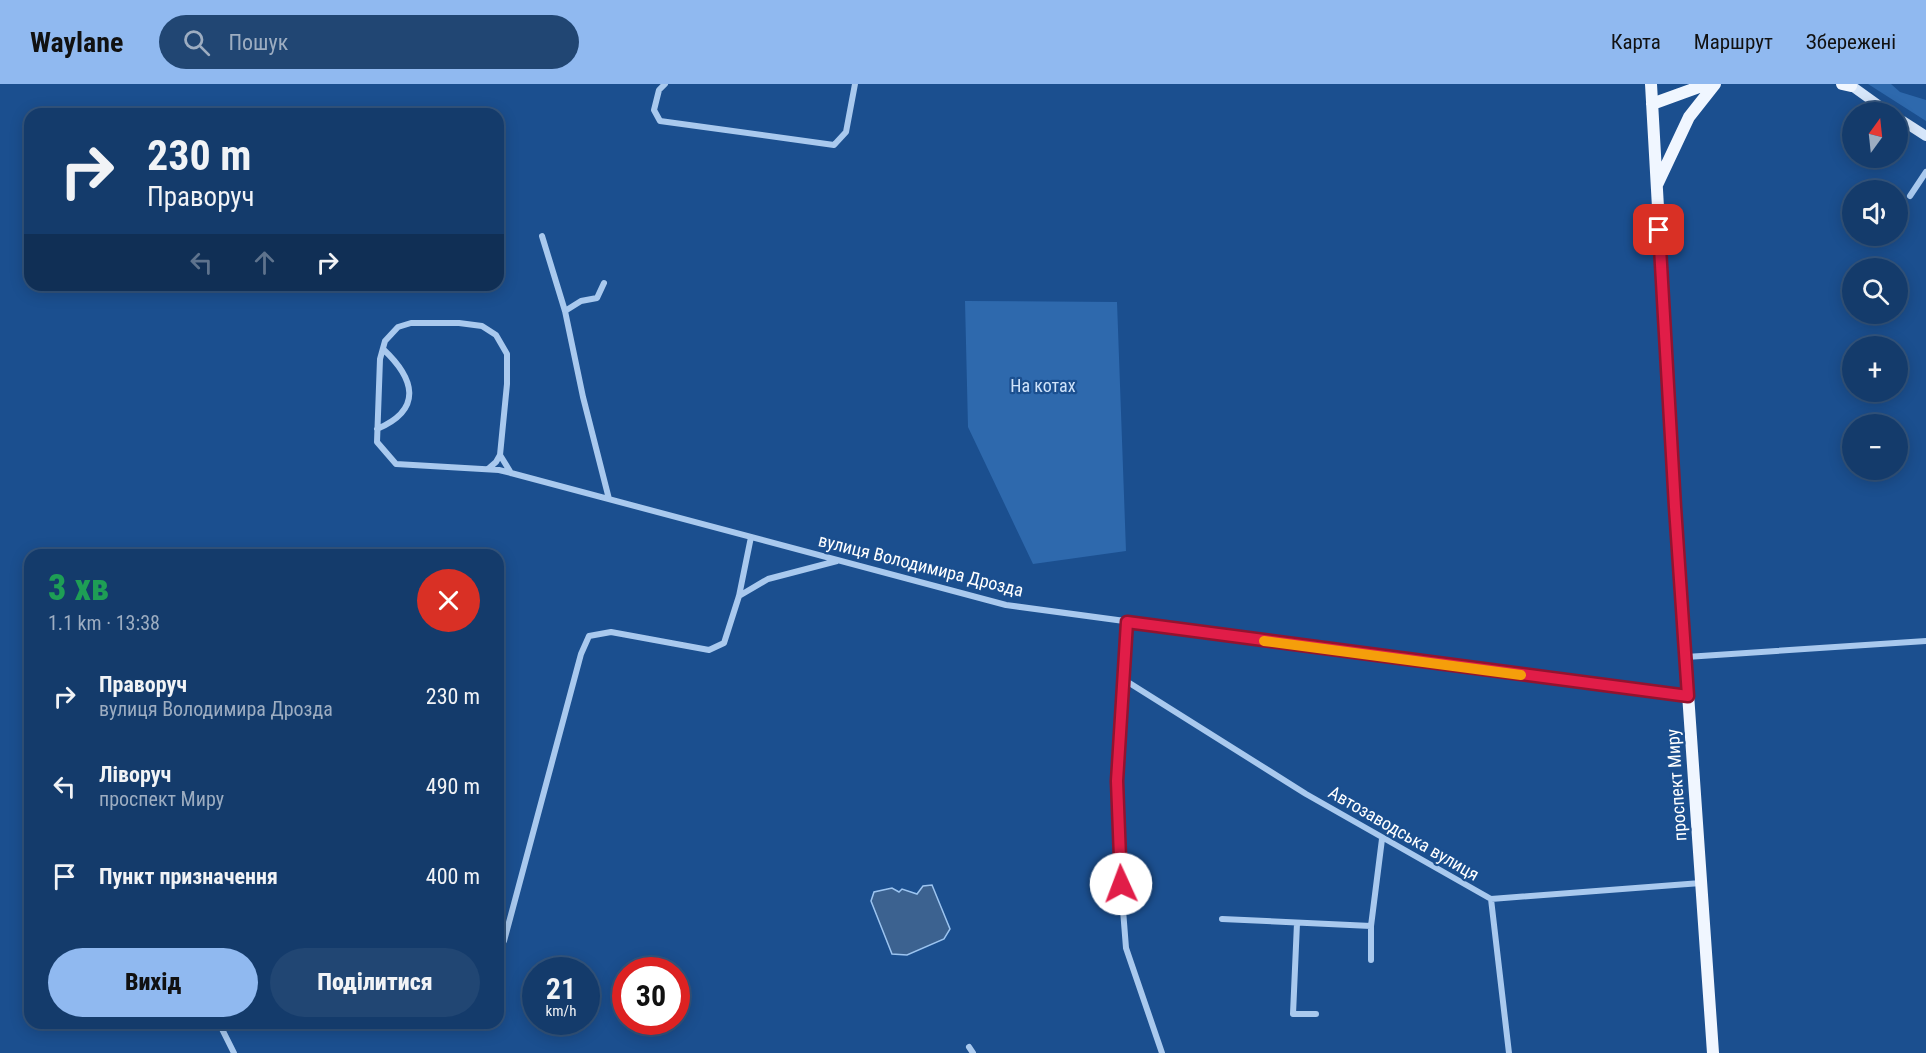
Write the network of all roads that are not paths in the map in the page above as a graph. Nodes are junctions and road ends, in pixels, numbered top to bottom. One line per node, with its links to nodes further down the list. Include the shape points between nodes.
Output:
1 (665, 84): 2 (street, via 659,90 654,110 660,121 834,145 846,132)
2 (855, 84)
3 (1651, 84): 8 (main road, проспект Миру)
4 (1707, 84): 8 (main road)
5 (1715, 84): 12 (main road, via 1689,117)
6 (1847, 85): 7 (main road)
7 (1873, 102)
8 (1652, 104): 12 (main road, проспект Миру)
9 (1908, 124): 10 (main road)
10 (1926, 136)
11 (1926, 172): 13 (street)
12 (1657, 186): 28 (main road, проспект Миру)
13 (1910, 196)
14 (542, 237): 16 (street)
15 (604, 283): 16 (street, via 597,298 581,301)
16 (565, 311): 22 (street)
17 (382, 350): 18 (street, вулиця Володимира Дрозда); 18 (street, via 398,363 410,394 398,418); 19 (street, via 398,327 411,323 482,326 496,334 507,354)
18 (377, 429): 20 (street, вулиця Володимира Дрозда, via 377,442 396,464)
19 (500, 455): 20 (street); 21 (street)
20 (488, 469): 21 (street, вулиця Володимира Дрозда)
21 (511, 473): 22 (street, вулиця Володимира Дрозда)
22 (609, 499): 23 (street, вулиця Володимира Дрозда)
23 (751, 537): 24 (street, вулиця Володимира Дрозда); 25 (street)
24 (838, 560): 25 (street, via 768,579); 26 (street, вулиця Володимира Дрозда, via 1006,605)
25 (739, 596): 37 (street, via 724,643 709,650 611,632 589,636)
26 (1127, 622): 29 (street); 30 (street, вулиця Володимира Дрозда)
27 (1926, 640): 28 (street)
28 (1686, 657): 30 (main road, проспект Миру)
29 (1123, 679): 31 (street, Автозаводська вулиця); 42 (street, via 1117,781 1126,948)
30 (1688, 696): 32 (main road, проспект Миру)
31 (1382, 839): 33 (street, Автозаводська вулиця); 36 (street)
32 (1702, 883): 33 (street, Автозаводська вулиця); 44 (main road, проспект Миру)
33 (1491, 899): 43 (street)
34 (1222, 919): 35 (street)
35 (1297, 922): 36 (street); 39 (street, via 1293,1014)
36 (1371, 926): 38 (street)
37 (504, 941)
38 (1371, 960)
39 (1316, 1014)
40 (222, 1029): 41 (street)
41 (234, 1053)
42 (1162, 1053)
43 (1509, 1053)
44 (1713, 1053)

